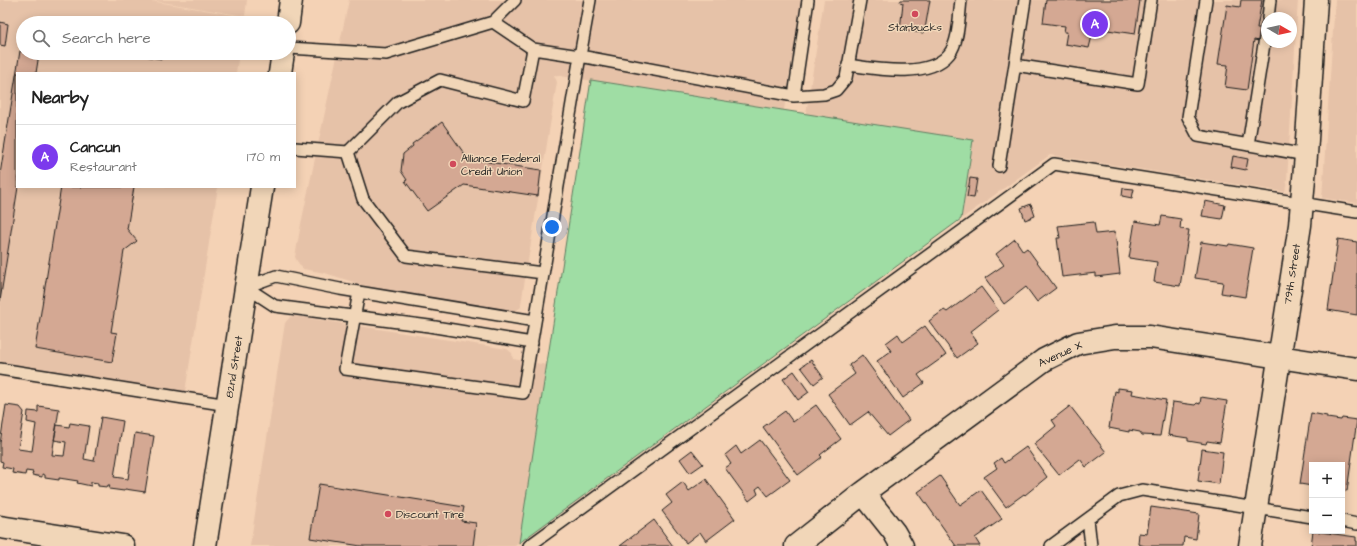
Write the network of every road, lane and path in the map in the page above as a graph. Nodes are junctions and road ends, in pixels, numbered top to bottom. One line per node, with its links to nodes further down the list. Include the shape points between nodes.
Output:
1 (291, 0): 13 (street)
2 (515, 0): 14 (lane)
3 (590, 0): 18 (lane)
4 (808, 0): 23 (lane)
5 (860, 0): 20 (lane)
6 (961, 0): 20 (lane, via 955,41 949,54 939,63 924,68 897,71)
7 (1025, 0): 21 (lane)
8 (1151, 0): 21 (lane, via 1138,84)
9 (1206, 0): 24 (lane, via 1188,117 1198,136)
10 (1270, 0): 12 (lane)
11 (1316, 0): 27 (street, 79th Street)
12 (1269, 12)
13 (289, 16)
14 (493, 22): 15 (lane, via 386,54); 17 (lane)
15 (296, 48)
16 (1263, 48): 24 (lane)
17 (533, 49): 18 (lane); 26 (lane, via 523,102 440,80 398,102)
18 (580, 56): 23 (lane); 32 (lane)
19 (282, 60): 22 (street)
20 (848, 65): 23 (lane, via 846,78 836,90 824,94)
21 (1015, 65): 28 (lane)
22 (280, 72)
23 (794, 96)
24 (1248, 145): 27 (lane)
25 (296, 148): 26 (lane)
26 (348, 152): 32 (lane, via 363,199 406,256)
27 (1306, 155): 30 (street, 79th Street)
28 (999, 166)
29 (262, 188): 33 (street, 82nd Street)
30 (1302, 203): 31 (lane); 38 (street, 79th Street); 51 (lane, via 1054,164)
31 (1357, 212)
32 (543, 273): 36 (lane)
33 (246, 287): 34 (lane, via 276,276); 35 (lane, via 275,306); 41 (street, 82nd Street)
34 (359, 292): 35 (lane); 36 (lane)
35 (355, 317): 37 (lane); 37 (lane, via 344,369 523,393)
36 (535, 321): 37 (lane)
37 (532, 343)
38 (1280, 357): 40 (street, Avenue X); 42 (street, Avenue X, via 1150,337 1115,337 1078,343 1044,360); 43 (street, 79th Street)
39 (0, 369): 41 (lane)
40 (1357, 369)
41 (228, 405): 50 (street, 82nd Street)
42 (863, 493): 52 (street, Avenue X); 53 (street)
43 (1256, 508): 44 (lane); 45 (lane, via 1142,490 1119,496); 56 (street, 79th Street)
44 (1309, 517)
45 (1088, 519): 54 (lane); 55 (lane)
46 (1345, 522): 47 (lane)
47 (1357, 524)
48 (0, 527): 49 (street)
49 (123, 546)
50 (205, 546)
51 (529, 546)
52 (796, 546)
53 (902, 546)
54 (1051, 546)
55 (1090, 546)
56 (1250, 546)

